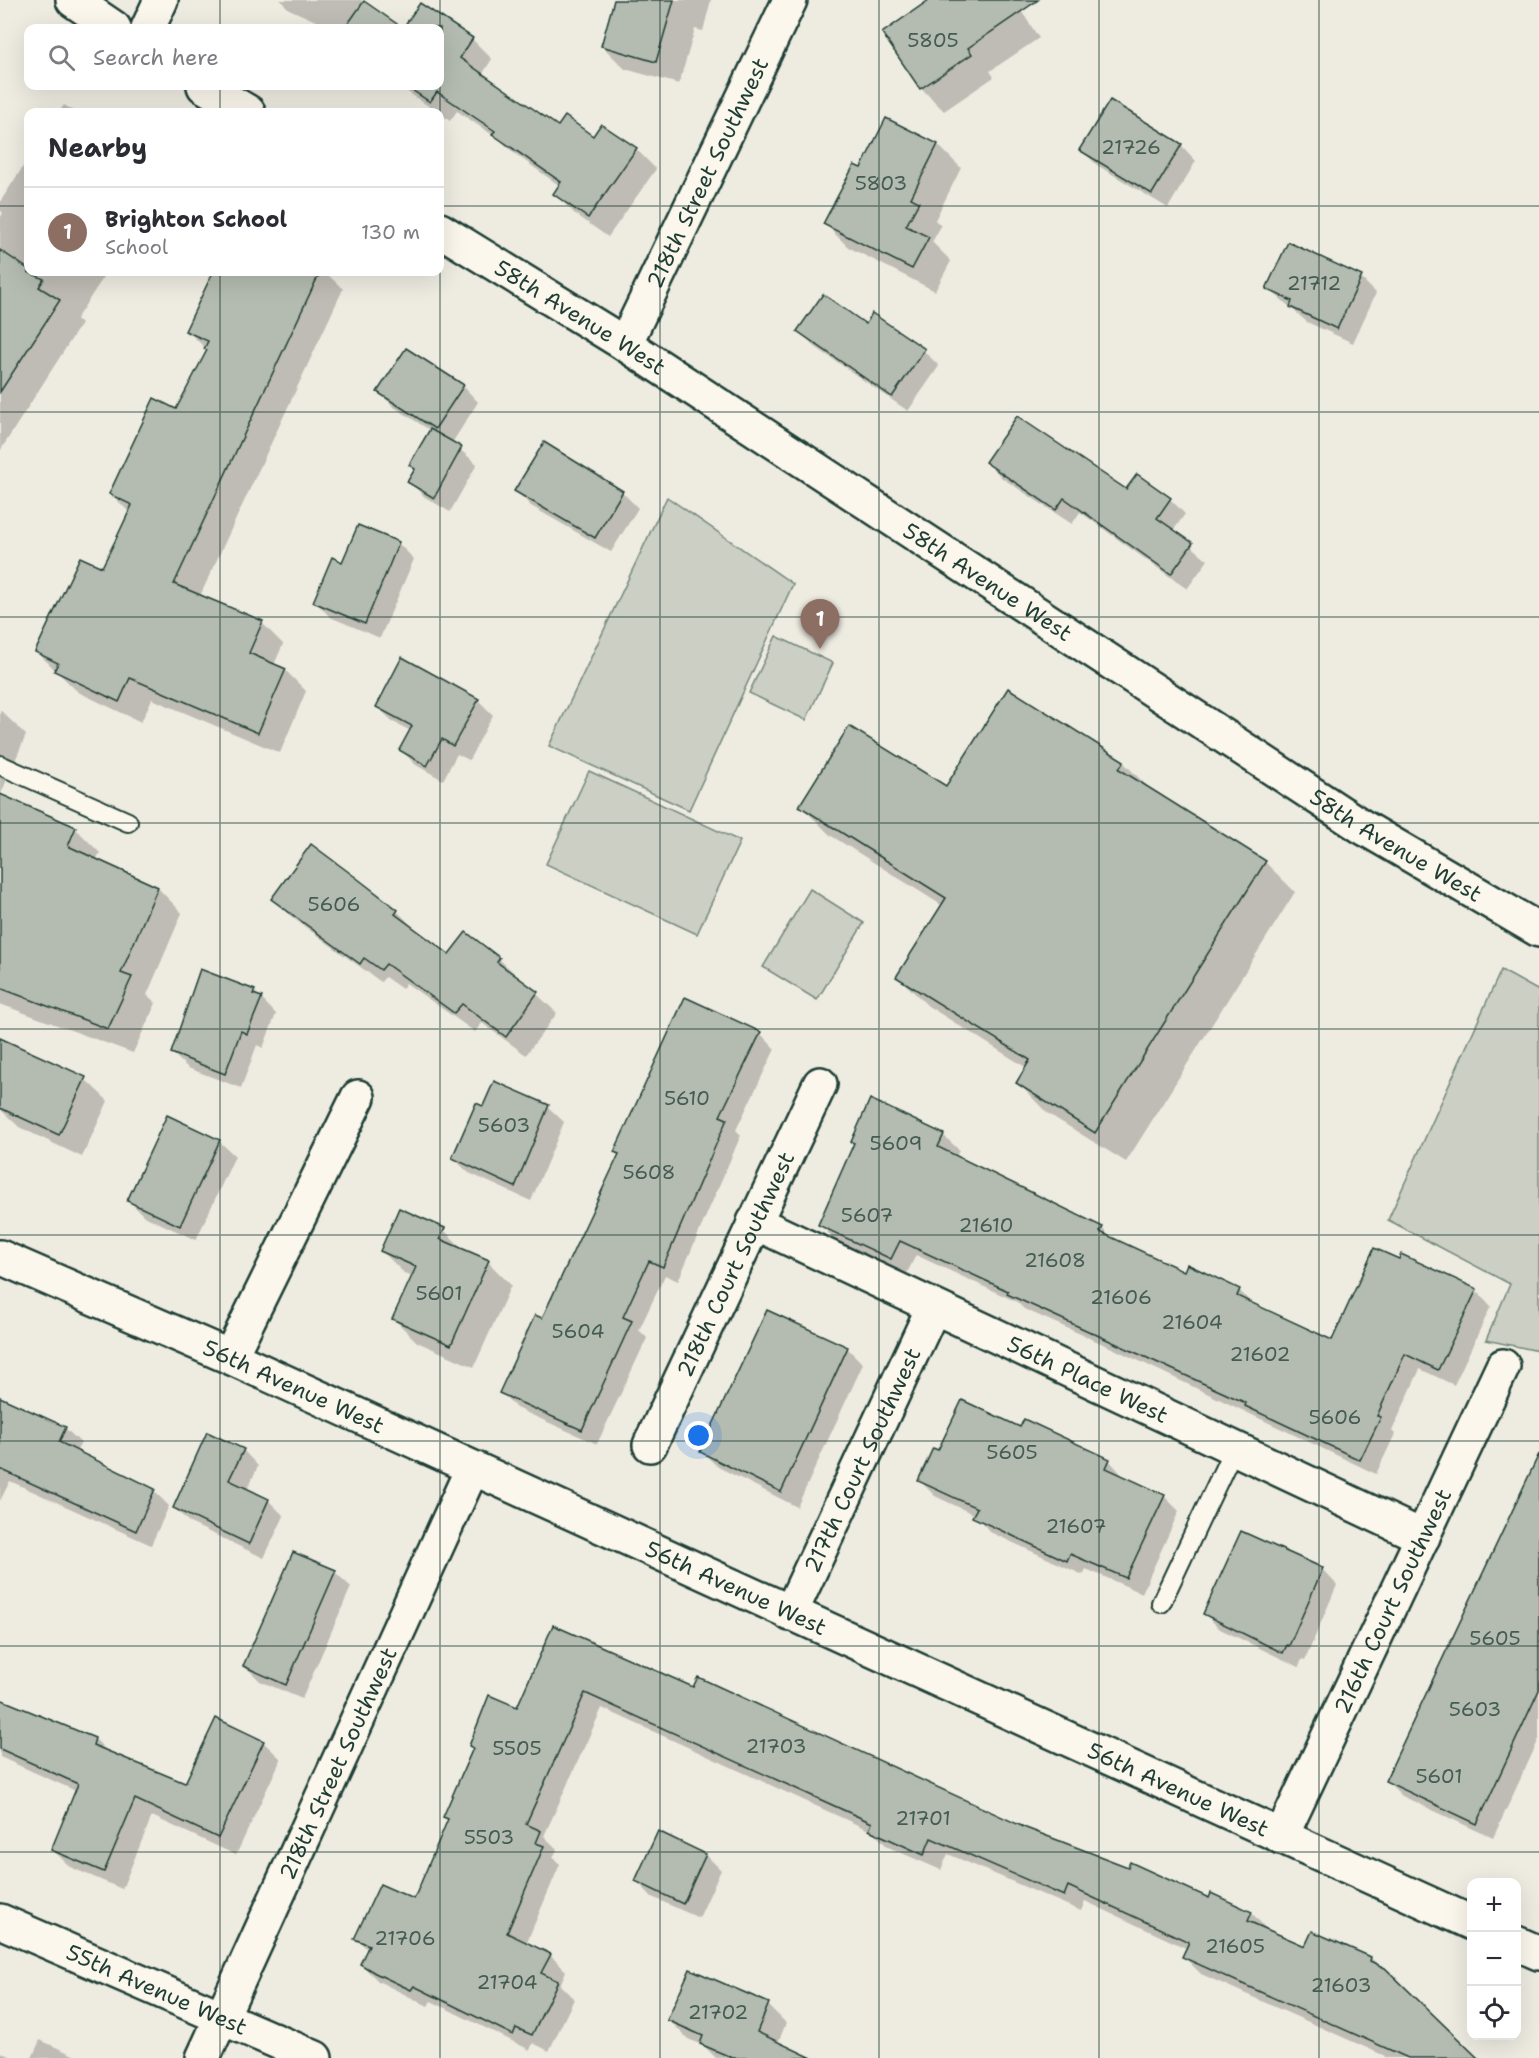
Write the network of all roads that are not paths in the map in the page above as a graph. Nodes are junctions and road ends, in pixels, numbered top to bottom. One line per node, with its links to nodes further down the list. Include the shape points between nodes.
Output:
1 (73, 0): 4 (street)
2 (161, 0): 5 (street)
3 (790, 0): 9 (street, 218th Street Southwest)
4 (108, 24)
5 (150, 24)
6 (211, 90): 7 (street)
7 (241, 108)
8 (444, 232): 9 (street, 58th Avenue West)
9 (625, 344): 12 (street, 58th Avenue West, via 1361,826)
10 (0, 765): 11 (lane)
11 (128, 822)
12 (1539, 930)
13 (820, 1084): 15 (street, 218th Court Southwest)
14 (358, 1097): 18 (street)
15 (754, 1222): 17 (street, 56th Place West); 20 (street, 218th Court Southwest)
16 (0, 1257): 18 (street, 56th Avenue West)
17 (933, 1308): 21 (street, 56th Place West); 25 (street, 217th Court Southwest)
18 (230, 1357): 22 (street, 56th Avenue West)
19 (1503, 1366): 23 (street, 216th Court Southwest)
20 (650, 1445)
21 (1234, 1448): 23 (street, 56th Place West); 24 (lane)
22 (472, 1469): 25 (street, 56th Avenue West); 31 (street, 218th Street Southwest)
23 (1423, 1537): 26 (street, 216th Court Southwest)
24 (1161, 1603)
25 (790, 1614): 26 (street, 56th Avenue West)
26 (1281, 1836): 28 (street, 56th Avenue West)
27 (0, 1921): 31 (street, 55th Avenue West)
28 (1467, 1921)
29 (1521, 1945): 30 (street)
30 (1539, 1953)
31 (222, 2017): 32 (street, 218th Street Southwest); 33 (street, 55th Avenue West)
32 (203, 2058)
33 (315, 2058)

